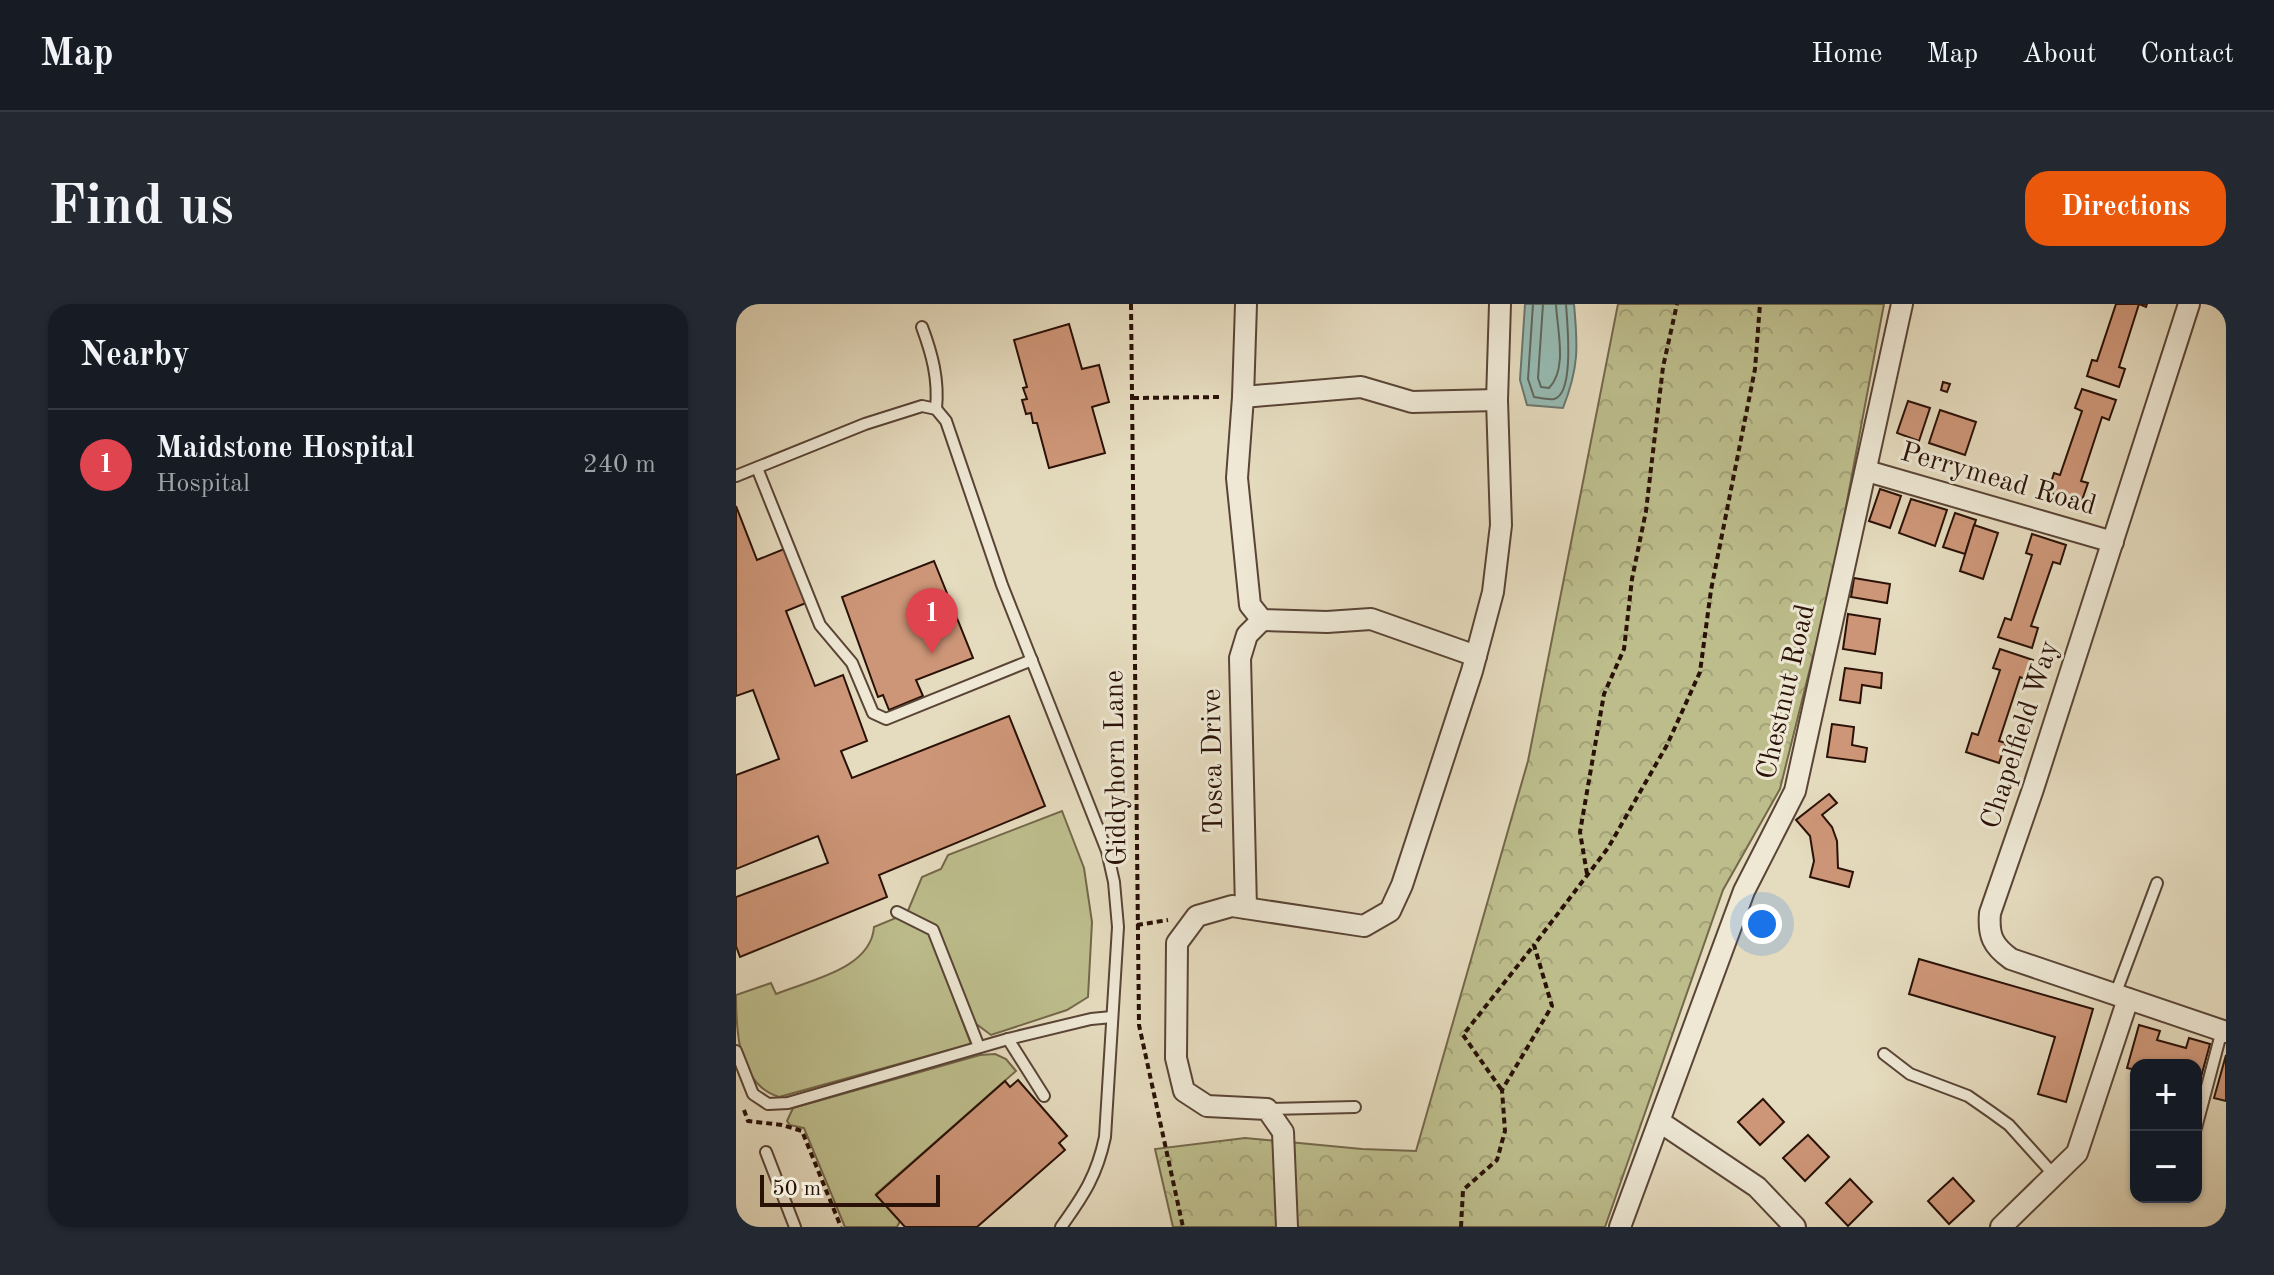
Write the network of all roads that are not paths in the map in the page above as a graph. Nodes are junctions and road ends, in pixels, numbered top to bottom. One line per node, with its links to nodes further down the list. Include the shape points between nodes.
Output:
1 (1246, 304): 6 (street)
2 (1500, 304): 7 (street)
3 (1902, 304): 10 (street, Chestnut Road)
4 (2189, 304): 12 (street, Chapelfield Way)
5 (922, 327): 8 (lane, via 938,388)
6 (1243, 397): 7 (street, via 1361,387 1412,402); 13 (street, via 1237,478 1250,605)
7 (1497, 400): 14 (street, via 1501,525 1493,592)
8 (936, 409): 9 (lane, via 922,406 865,424); 15 (lane, via 946,421)
9 (757, 468): 11 (lane); 15 (lane, via 820,625 852,663 873,713 886,719)
10 (1867, 471): 12 (street, Perrymead Road); 30 (street, Chestnut Road, via 1795,791 1744,891)
11 (736, 476)
12 (2113, 542): 19 (street, Chapelfield Way, via 1988,932 1996,948 2011,959)
13 (1262, 620): 14 (street, via 1371,619); 17 (street, Tosca Drive, via 1247,635 1240,658)
14 (1476, 656): 17 (street, via 1390,911 1364,926)
15 (1032, 660): 20 (lane, via 1107,851 1114,882 1118,927)
16 (2157, 883): 19 (lane)
17 (1246, 908): 29 (street, via 1232,906 1197,916 1177,943 1176,1058 1184,1091 1207,1106)
18 (897, 912): 23 (lane, via 933,930)
19 (2122, 997): 21 (street, Chapelfield Way); 32 (street, via 2077,1153)
20 (1112, 1017): 22 (lane); 34 (lane, via 1099,1165)
21 (2224, 1031): 28 (lane)
22 (1008, 1039): 23 (lane); 26 (lane)
23 (979, 1047): 24 (lane, via 788,1103 768,1104 753,1094)
24 (736, 1051)
25 (1884, 1054): 32 (lane, via 1910,1074 1968,1096 1991,1112)
26 (1044, 1096)
27 (1355, 1107): 29 (lane)
28 (2202, 1107)
29 (1267, 1109): 35 (street, via 1283,1132)
30 (1660, 1122): 36 (street, Chestnut Road); 37 (street, via 1757,1187)
31 (766, 1152): 33 (lane)
32 (2054, 1175): 38 (street)
33 (795, 1227)
34 (1061, 1227)
35 (1287, 1227)
36 (1620, 1227)
37 (1795, 1227)
38 (2001, 1227)

